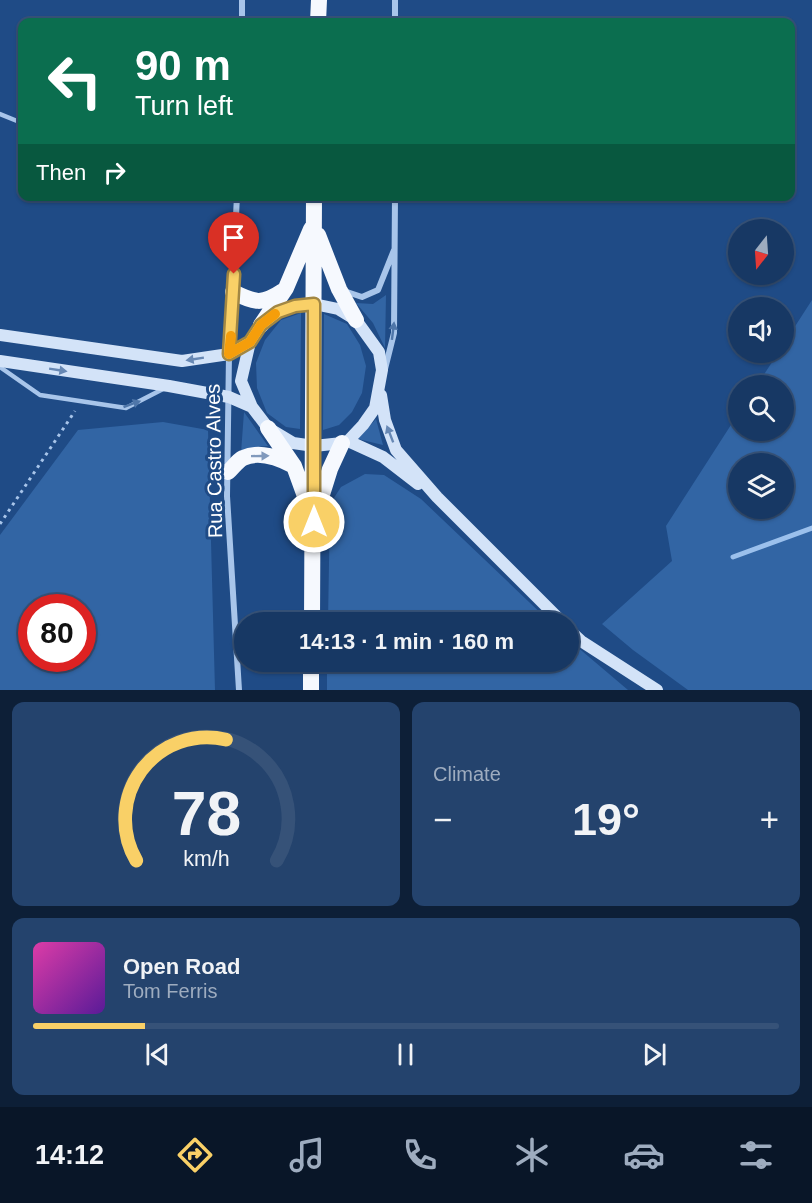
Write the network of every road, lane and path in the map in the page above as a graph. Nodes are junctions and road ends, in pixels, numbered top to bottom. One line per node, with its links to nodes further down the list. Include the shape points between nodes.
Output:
1 (242, 0): 4 (street)
2 (319, 0): 5 (highway)
3 (395, 0): 6 (street)
4 (242, 18)
5 (318, 18)
6 (395, 18)
7 (0, 114): 8 (lane)
8 (18, 121)
9 (237, 201): 16 (street, Rua Castro Alves)
10 (314, 201): 12 (highway)
11 (395, 201): 13 (street)
12 (314, 222): 14 (highway); 15 (highway); 17 (highway)
13 (395, 246): 15 (street, via 378,290 362,297); 26 (street, one-way to 13, via 394,333)
14 (286, 288): 16 (highway, via 269,300 253,302); 19 (highway)
15 (339, 289): 18 (highway)
16 (233, 292): 22 (street, Rua Castro Alves)
17 (314, 304): 18 (main road, via 338,309); 19 (main road, via 278,312); 32 (highway)
18 (356, 320): 26 (main road, via 379,352)
19 (261, 325): 21 (main road)
20 (0, 335): 22 (main road, one-way to 20, via 182,361)
21 (250, 342): 22 (main road); 29 (main road, via 241,381)
22 (229, 354): 27 (street, Rua Castro Alves)
23 (0, 361): 25 (main road, one-way to 25)
24 (0, 366): 28 (lane, via 40,395)
25 (169, 386): 27 (main road); 28 (lane, one-way to 25, via 126,408)
26 (380, 388): 31 (main road, via 375,408); 35 (main road, one-way to 26, via 396,450 385,420)
27 (229, 398): 29 (main road); 34 (street, Rua Castro Alves)
28 (83, 400): 37 (path)
29 (252, 407): 30 (main road)
30 (268, 428): 32 (main road, via 293,443); 33 (highway)
31 (345, 442): 32 (main road); 35 (main road, via 383,457); 36 (highway, via 330,469)
32 (314, 446): 36 (highway)
33 (294, 466): 34 (highway, one-way to 33, via 242,458 260,454); 36 (highway)
34 (228, 472): 42 (street, Rua Castro Alves)
35 (437, 497): 39 (main road)
36 (314, 522): 38 (highway)
37 (0, 524)
38 (312, 612)
39 (552, 612)
40 (579, 639): 44 (main road)
41 (311, 672): 43 (highway)
42 (239, 690)
43 (311, 690)
44 (657, 690)

